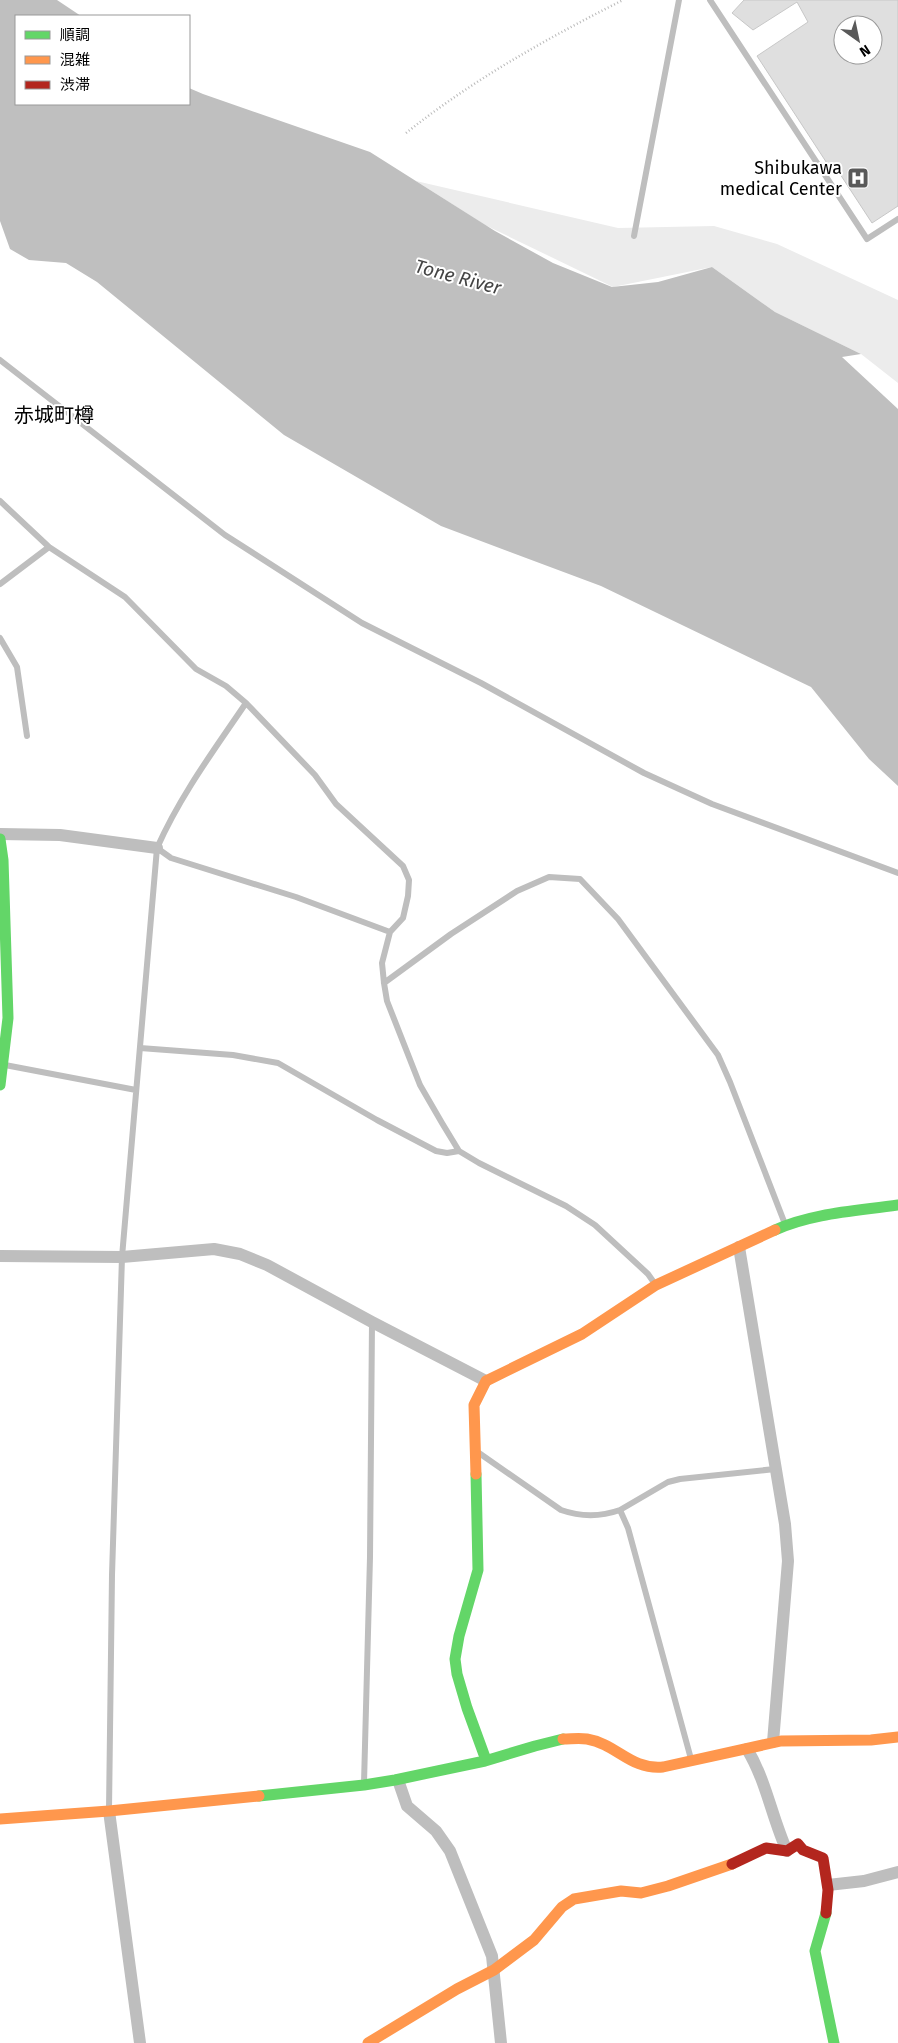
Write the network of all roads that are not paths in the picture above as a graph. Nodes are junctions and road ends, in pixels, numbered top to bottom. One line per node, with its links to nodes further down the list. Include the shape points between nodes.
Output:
1 (679, 0): 4 (lane)
2 (710, 0): 3 (lane, via 866,239)
3 (898, 219)
4 (634, 236)
5 (0, 360): 15 (lane, via 225,535 362,623 481,683 644,773 712,804)
6 (0, 501): 7 (lane)
7 (49, 547): 8 (lane); 10 (lane, via 124,596 196,669 226,686)
8 (0, 584)
9 (0, 638): 11 (lane, via 17,667)
10 (246, 703): 14 (lane, via 197,775); 16 (lane, via 314,775 336,804 404,866 409,880 408,896 403,918)
11 (27, 736)
12 (0, 834): 14 (street, via 60,835)
13 (0, 839): 19 (street, via 8,1018)
14 (157, 848): 16 (lane, via 172,858 296,897); 18 (lane)
15 (898, 873)
16 (390, 932): 17 (lane, via 382,963)
17 (384, 983): 22 (lane, via 387,1001 420,1085); 24 (lane, via 516,891 549,877 580,879 618,919 718,1055)
18 (140, 1048): 21 (lane); 22 (lane, via 233,1055 278,1063 436,1151 447,1154)
19 (2, 1064): 20 (street); 21 (lane)
20 (0, 1085)
21 (136, 1090): 27 (lane)
22 (459, 1150): 28 (lane, via 595,1224)
23 (898, 1205): 24 (street)
24 (786, 1225): 25 (street)
25 (739, 1247): 28 (street); 32 (street)
26 (0, 1256): 27 (street)
27 (122, 1257): 29 (street, via 214,1249 240,1254 267,1265); 41 (lane, via 112,1575)
28 (656, 1285): 30 (street, via 582,1334)
29 (372, 1322): 30 (street); 40 (lane)
30 (486, 1381): 31 (street, via 474,1405)
31 (476, 1451): 33 (lane, via 561,1510 588,1516); 37 (street, via 478,1570 455,1659 467,1708)
32 (775, 1469): 33 (lane, via 668,1482); 35 (street, via 788,1561)
33 (620, 1510): 38 (lane, via 628,1528)
34 (898, 1737): 35 (street)
35 (772, 1742): 36 (street)
36 (746, 1750): 38 (street); 43 (street, via 756,1764)
37 (486, 1760): 38 (street, via 554,1741 573,1739 588,1740 651,1768); 39 (street)
38 (692, 1760)
39 (398, 1780): 40 (street); 46 (street, via 407,1806 436,1831 450,1851 492,1956)
40 (364, 1785): 41 (street)
41 (109, 1812): 42 (street); 47 (street)
42 (0, 1819)
43 (787, 1851): 45 (street, via 798,1844 803,1850 822,1858); 46 (street, via 766,1848 731,1864 641,1893 621,1891 574,1898 534,1940)
44 (898, 1872): 45 (street, via 864,1881)
45 (828, 1885): 50 (street, via 827,1911 815,1952)
46 (494, 1970): 48 (street); 49 (street)
47 (140, 2043)
48 (368, 2043)
49 (501, 2043)
50 (834, 2043)

